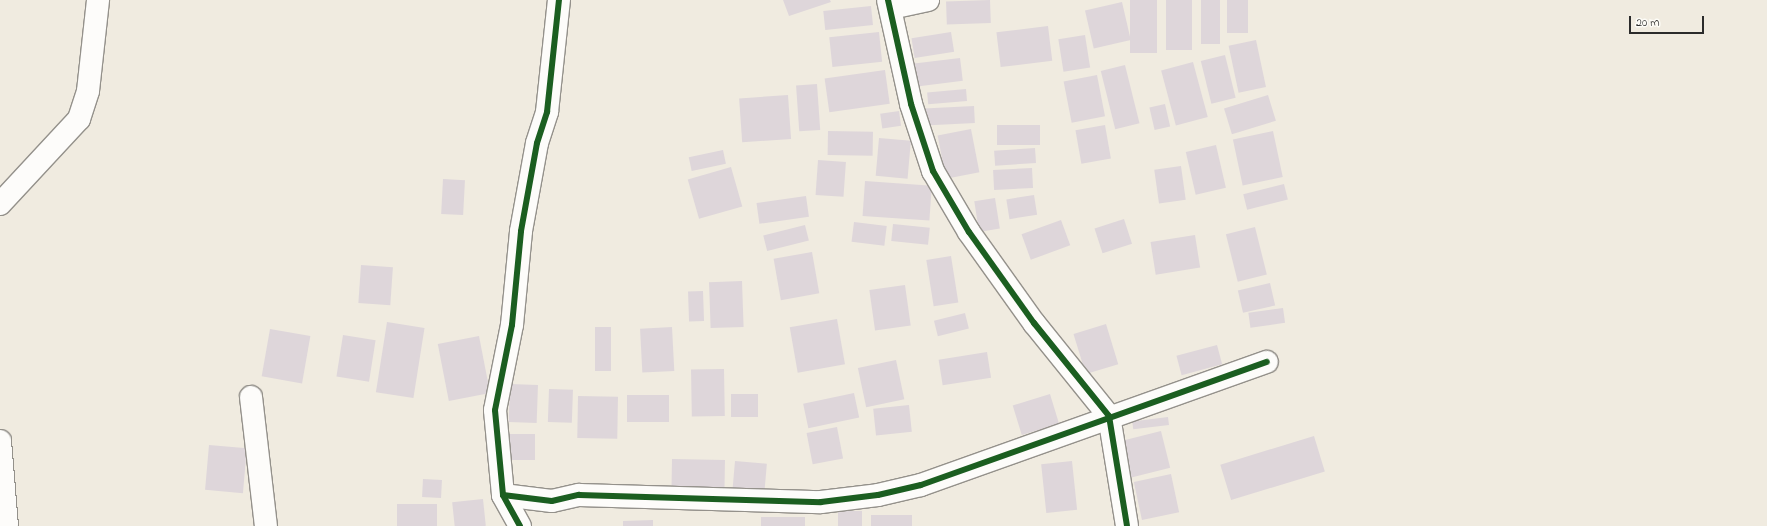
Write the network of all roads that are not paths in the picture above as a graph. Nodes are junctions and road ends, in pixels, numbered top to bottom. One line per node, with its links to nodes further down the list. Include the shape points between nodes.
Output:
1 (98, 0): 5 (street, via 88,91 80,119)
2 (559, 0): 10 (street, via 547,112 537,143 522,224 512,325 495,410)
3 (928, 0): 4 (street)
4 (890, 4): 8 (street, via 911,104 933,171 969,232 1034,323)
5 (0, 204)
6 (1267, 362): 8 (street)
7 (251, 397): 12 (street)
8 (1109, 416): 10 (street, via 921,485 878,495 821,502 579,495 552,501); 14 (street)
9 (0, 441): 11 (street)
10 (503, 495): 13 (street)
11 (7, 526)
12 (266, 526)
13 (520, 526)
14 (1127, 526)

